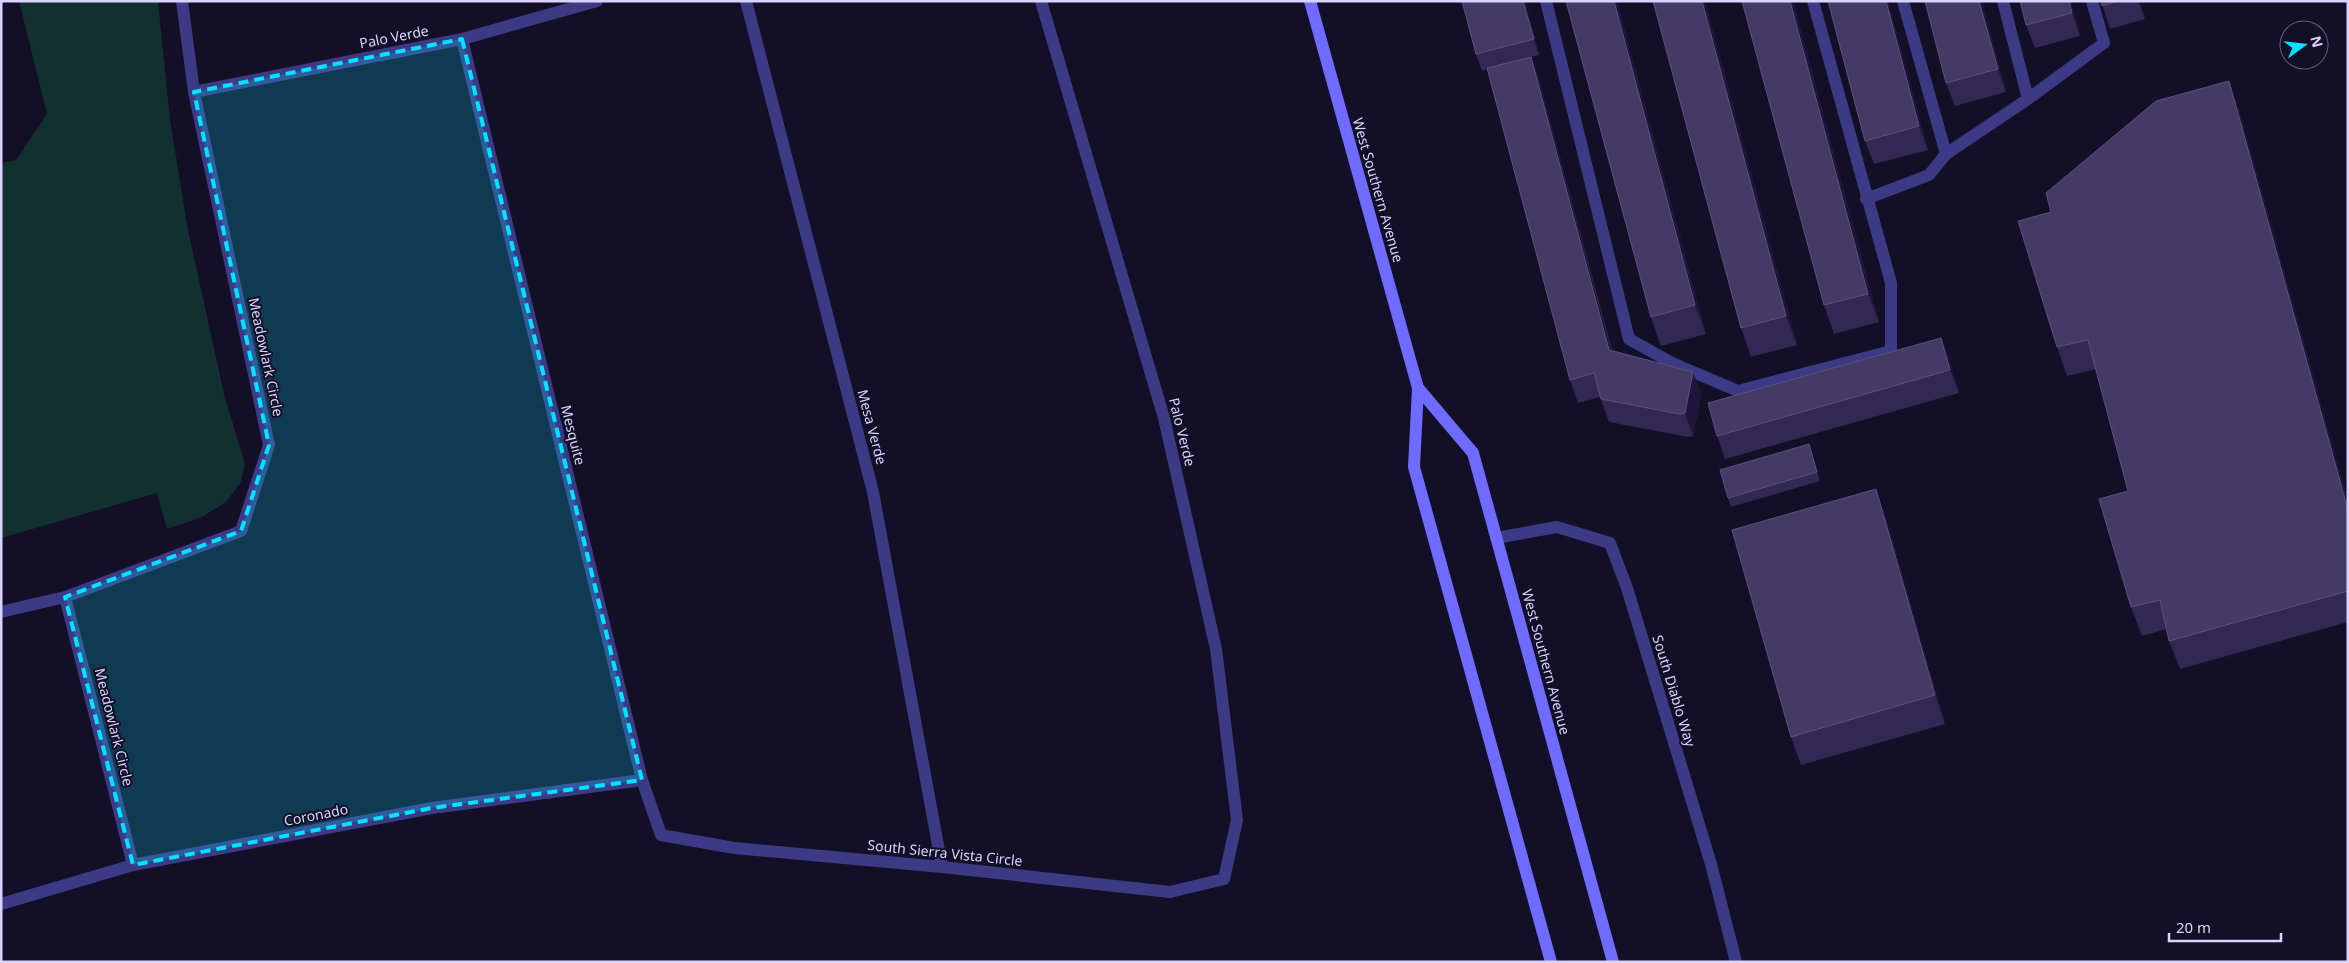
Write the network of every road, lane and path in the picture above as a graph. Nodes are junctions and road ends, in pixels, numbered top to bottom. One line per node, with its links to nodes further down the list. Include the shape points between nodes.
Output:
1 (182, 1): 12 (street, Meadowlark Circle)
2 (597, 1): 11 (street, Palo Verde)
3 (746, 1): 23 (street, Mesa Verde, via 873,492)
4 (1040, 1): 24 (street, Palo Verde, via 1164,418 1216,649 1237,820)
5 (1310, 1): 16 (main road, West Southern Avenue)
6 (1546, 1): 15 (street, via 1629,339 1672,363 1738,391 1891,351 1891,283)
7 (1812, 1): 15 (street)
8 (1903, 1): 14 (street)
9 (2003, 1): 13 (street)
10 (2092, 1): 13 (street, via 2104,43)
11 (462, 39): 12 (street, Palo Verde); 20 (street, Mesquite)
12 (194, 92): 18 (street, Meadowlark Circle, via 269,445 242,531)
13 (2028, 99): 14 (street)
14 (1946, 154): 15 (street, via 1930,175)
15 (1866, 199)
16 (1418, 388): 17 (main road, West Southern Avenue, via 1473,453); 26 (main road, West Southern Avenue, via 1414,467)
17 (1496, 538): 27 (main road, West Southern Avenue); 28 (street, South Diablo Way, via 1557,527 1610,543 1627,588 1711,864)
18 (65, 597): 19 (street, Meadowlark Circle); 22 (street, Meadowlark Circle)
19 (1, 612)
20 (642, 780): 21 (street, Mesquite); 22 (street, Coronado, via 432,808)
21 (661, 835): 23 (street, South Sierra Vista Circle, via 734,848)
22 (133, 865): 25 (street, Coronado)
23 (942, 867): 24 (street, South Sierra Vista Circle, via 1170,892)
24 (1224, 879)
25 (1, 904)
26 (1551, 962)
27 (1613, 962)
28 (1736, 962)

